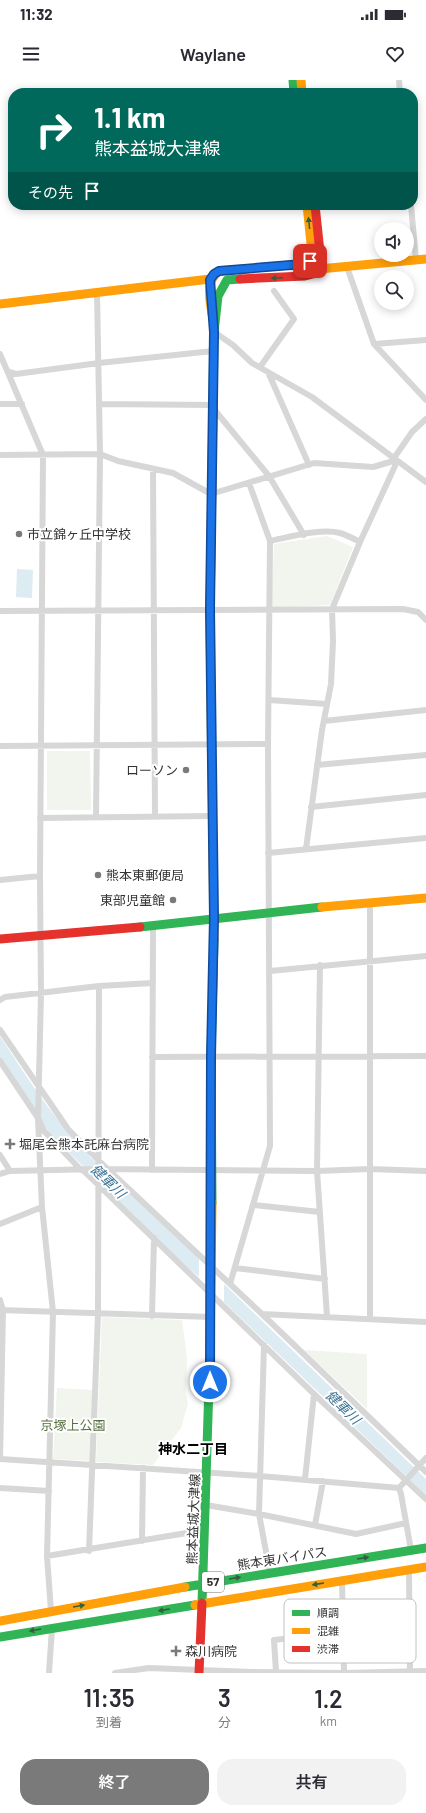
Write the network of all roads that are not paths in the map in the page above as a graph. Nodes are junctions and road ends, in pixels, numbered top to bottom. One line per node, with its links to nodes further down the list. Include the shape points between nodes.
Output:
1 (308, 210): 6 (main road, one-way to 1, via 310,261 312,253)
2 (316, 210): 8 (main road)
3 (411, 210): 5 (street)
4 (426, 259): 5 (main road)
5 (416, 260): 7 (main road)
6 (303, 264): 8 (main road); 9 (main road, via 219,271)
7 (347, 267): 8 (main road); 16 (street)
8 (319, 269): 10 (main road, one-way to 10, via 304,276)
9 (210, 280): 10 (main road); 12 (main road); 14 (main road, 熊本益城大津線)
10 (227, 280): 14 (main road, 熊本益城大津線, via 218,296)
11 (274, 291): 20 (street, via 294,319)
12 (97, 293): 13 (main road); 19 (street)
13 (0, 304)
14 (214, 332): 17 (main road, 熊本益城大津線); 20 (street)
15 (426, 340): 16 (street)
16 (374, 344): 23 (street)
17 (213, 351): 19 (street); 27 (main road, 熊本益城大津線)
18 (0, 354): 21 (street)
19 (99, 363): 21 (street, via 16,374); 26 (street)
20 (260, 368): 22 (street)
21 (9, 372): 25 (street)
22 (268, 372): 32 (street, via 312,397); 33 (street)
23 (426, 400)
24 (0, 404): 25 (street)
25 (22, 404): 31 (street)
26 (100, 404): 27 (street); 29 (street)
27 (212, 406): 35 (street); 38 (main road, 熊本益城大津線)
28 (426, 419): 32 (street, via 412,432)
29 (100, 454): 31 (street); 34 (street); 45 (street)
30 (0, 455): 31 (street)
31 (43, 455): 47 (street)
32 (394, 458): 33 (street, via 390,462 373,467 314,463); 36 (street); 41 (street, via 396,466)
33 (309, 466): 35 (street, via 300,466)
34 (153, 470): 38 (street, via 173,473); 48 (street)
35 (269, 476): 37 (street); 39 (street)
36 (426, 482)
37 (249, 483): 38 (street); 40 (street)
38 (211, 494): 42 (main road, 熊本益城大津線)
39 (304, 535): 40 (street); 41 (street, via 340,533)
40 (270, 541): 43 (street)
41 (360, 542): 44 (street)
42 (210, 609): 43 (street); 48 (street); 54 (main road, 熊本益城大津線)
43 (269, 609): 44 (street); 50 (street)
44 (332, 609): 49 (street, via 411,610 418,612); 51 (street, via 333,661)
45 (98, 610): 47 (street); 48 (street); 58 (street)
46 (0, 611): 47 (street)
47 (43, 611): 57 (street)
48 (155, 611): 59 (street)
49 (426, 620)
50 (269, 700): 51 (street); 55 (street)
51 (327, 704): 53 (street)
52 (426, 710): 53 (street)
53 (324, 721): 61 (street)
54 (212, 744): 55 (street); 59 (street); 65 (main road, 熊本益城大津線)
55 (268, 744): 70 (street)
56 (0, 746): 57 (street)
57 (41, 746): 58 (street); 67 (street)
58 (97, 746): 59 (street); 66 (street)
59 (154, 746): 64 (street)
60 (426, 755): 61 (street)
61 (317, 765): 63 (street)
62 (426, 795): 63 (street)
63 (311, 807): 69 (street)
64 (155, 816): 65 (street); 66 (street)
65 (212, 816): 76 (main road, 熊本益城大津線)
66 (96, 817): 67 (street)
67 (40, 818): 71 (street)
68 (426, 838): 69 (street)
69 (306, 849): 70 (street)
70 (268, 853): 75 (street)
71 (40, 876): 72 (street); 78 (street)
72 (0, 880)
73 (426, 898): 74 (main road)
74 (370, 904): 75 (main road); 81 (street)
75 (269, 912): 76 (main road); 83 (street)
76 (214, 918): 77 (main road); 89 (main road, 熊本益城大津線)
77 (153, 926): 78 (main road); 84 (street)
78 (40, 934): 79 (main road); 86 (street)
79 (0, 939)
80 (426, 956): 81 (street)
81 (370, 961): 82 (street); 91 (street)
82 (320, 966): 83 (street); 90 (street)
83 (270, 971): 94 (street)
84 (153, 983): 85 (street); 93 (street)
85 (99, 986): 86 (street); 99 (street)
86 (41, 994): 87 (street, via 5,997); 96 (street)
87 (0, 1000)
88 (0, 1030): 96 (street)
89 (211, 1056): 93 (street); 94 (street); 106 (main road, 熊本益城大津線)
90 (318, 1056): 91 (street); 94 (street); 109 (street)
91 (369, 1056): 92 (street); 102 (street)
92 (426, 1056)
93 (152, 1057): 105 (street)
94 (270, 1057): 107 (street, via 270,1146)
95 (0, 1061): 97 (street)
96 (39, 1088): 97 (street); 99 (street, via 68,1129)
97 (38, 1118): 103 (street); 104 (street, via 44,1131)
98 (0, 1155): 108 (street)
99 (99, 1161): 100 (street); 101 (street)
100 (99, 1169): 101 (street); 104 (street); 112 (street)
101 (110, 1169): 105 (street); 118 (street)
102 (370, 1169): 109 (street); 110 (street); 131 (street)
103 (40, 1170): 104 (street); 108 (street); 114 (street)
104 (82, 1170): 112 (street)
105 (152, 1170): 106 (street)
106 (212, 1170): 107 (street); 118 (main road, 熊本益城大津線)
107 (262, 1170): 109 (street); 113 (street)
108 (10, 1171): 111 (street)
109 (317, 1171): 115 (street)
110 (426, 1171)
111 (0, 1174)
112 (99, 1185): 117 (street); 126 (street)
113 (253, 1205): 115 (street); 119 (street)
114 (42, 1208): 116 (street); 125 (street)
115 (320, 1212): 120 (street)
116 (0, 1224)
117 (154, 1238): 122 (street); 128 (street)
118 (212, 1267): 121 (street); 122 (main road, 熊本益城大津線)
119 (235, 1268): 120 (street); 121 (street)
120 (325, 1279): 129 (street)
121 (230, 1284): 127 (street)
122 (211, 1294): 130 (main road, 熊本益城大津線); 133 (street)
123 (0, 1300): 124 (street)
124 (2, 1310): 125 (street); 134 (street)
125 (53, 1312): 126 (street); 138 (street)
126 (98, 1314): 128 (street); 139 (street)
127 (262, 1314): 129 (street); 140 (street)
128 (152, 1316): 130 (street)
129 (327, 1316): 131 (street)
130 (210, 1317): 142 (main road, 熊本益城大津線)
131 (370, 1319): 132 (street)
132 (426, 1322)
133 (264, 1345): 135 (street); 144 (street)
134 (1, 1360): 137 (street)
135 (314, 1394): 145 (street); 146 (street)
136 (426, 1458): 140 (street)
137 (0, 1459): 138 (street)
138 (50, 1463): 139 (street); 150 (street)
139 (92, 1466): 141 (street); 160 (street)
140 (420, 1466): 143 (street); 145 (street)
141 (143, 1468): 142 (street); 157 (street)
142 (208, 1472): 144 (street); 152 (main road, 熊本益城大津線)
143 (426, 1472)
144 (260, 1476): 146 (street); 153 (street)
145 (408, 1478): 149 (street); 151 (street)
146 (304, 1479): 147 (street)
147 (323, 1481): 149 (street); 155 (street)
148 (0, 1488): 150 (street)
149 (399, 1488): 154 (street)
150 (49, 1491): 161 (street)
151 (426, 1499)
152 (206, 1505): 153 (street); 156 (main road, 熊本益城大津線)
153 (259, 1514): 155 (street); 164 (street)
154 (406, 1523): 155 (street, via 356,1534); 159 (street)
155 (315, 1525)
156 (205, 1530): 157 (street); 166 (main road, 熊本益城大津線)
157 (142, 1541): 160 (street)
158 (426, 1548): 159 (main road, 熊本東バイパス / 57)
159 (411, 1550): 164 (main road, 熊本東バイパス / 57, one-way to 159)
160 (89, 1551): 161 (street)
161 (47, 1556): 170 (street)
162 (426, 1567): 163 (main road, 57)
163 (409, 1570): 165 (main road, 57); 168 (street)
164 (270, 1573): 166 (main road, 熊本東バイパス / 57, one-way to 164)
165 (342, 1580): 167 (street); 169 (main road, 57, one-way to 169)
166 (203, 1584): 169 (main road, 熊本益城大津線); 170 (main road, 熊本東バイパス / 57, one-way to 166)
167 (343, 1599)
168 (409, 1599)
169 (202, 1603): 172 (main road, 57, one-way to 172); 176 (main road, 熊本益城大津線)
170 (51, 1611): 171 (main road, 熊本東バイパス / 57)
171 (0, 1621)
172 (52, 1628): 173 (main road, 57, one-way to 173); 182 (street)
173 (0, 1637)
174 (284, 1639): 179 (street, via 274,1640)
175 (149, 1670): 176 (street); 183 (street)
176 (199, 1671): 178 (street)
177 (426, 1671): 181 (street)
178 (252, 1672): 179 (street)
179 (276, 1672): 180 (street)
180 (301, 1672): 184 (street)
181 (410, 1672): 184 (street)
182 (49, 1673)
183 (115, 1673)
184 (344, 1673)

